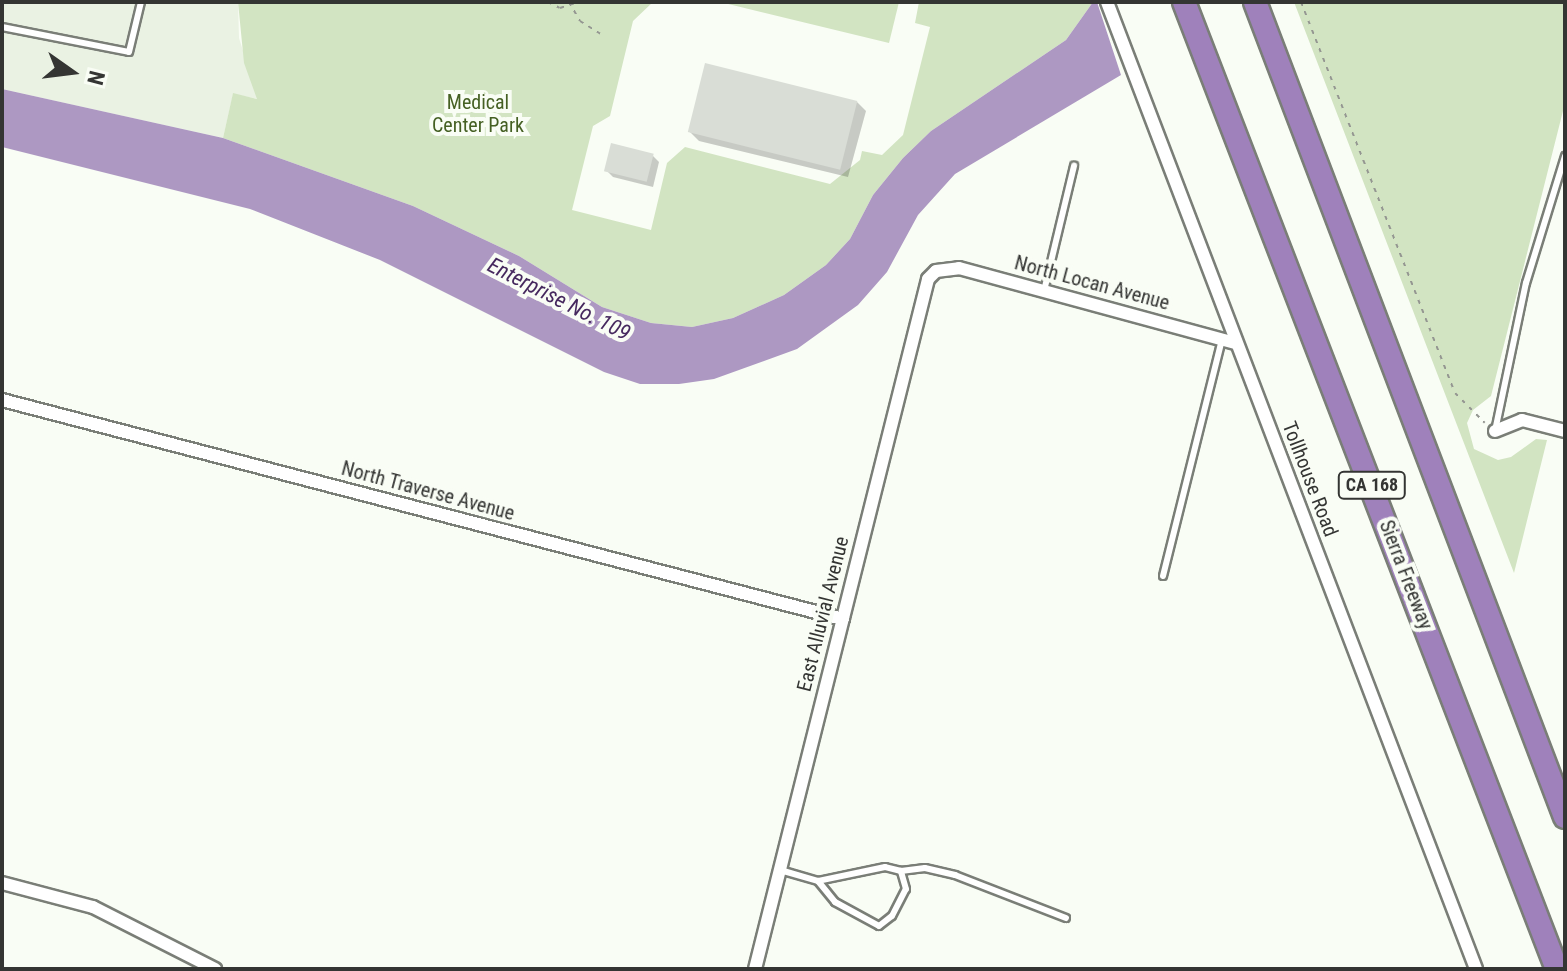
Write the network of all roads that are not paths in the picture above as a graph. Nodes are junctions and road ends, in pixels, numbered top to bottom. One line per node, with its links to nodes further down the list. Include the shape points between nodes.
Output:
1 (141, 2): 5 (lane, via 129,52)
2 (1107, 2): 11 (street, Tollhouse Road)
3 (1184, 2): 26 (highway, Sierra Freeway / CA 168)
4 (1255, 2): 17 (highway, CA 168)
5 (2, 27)
6 (1565, 156): 13 (lane, via 1526,283)
7 (1074, 166): 9 (lane)
8 (936, 271): 9 (street, North Locan Avenue, via 959,268); 16 (street, East Alluvial Avenue, via 922,291)
9 (1044, 291): 10 (street, North Locan Avenue)
10 (1222, 339): 11 (street, North Locan Avenue); 15 (lane)
11 (1236, 343): 25 (street, Tollhouse Road)
12 (2, 400): 16 (street, North Traverse Avenue)
13 (1495, 431): 14 (street, via 1522,420)
14 (1565, 431)
15 (1163, 576)
16 (843, 619): 18 (street, East Alluvial Avenue)
17 (1565, 817)
18 (780, 870): 20 (lane); 24 (street, East Alluvial Avenue)
19 (901, 871): 20 (lane, via 885,867); 20 (lane, via 906,889 901,904 879,926 835,902); 22 (lane, via 925,868 955,875)
20 (818, 881)
21 (2, 883): 23 (street, via 93,907)
22 (1066, 918)
23 (215, 969)
24 (755, 969)
25 (1476, 969)
26 (1557, 969)

